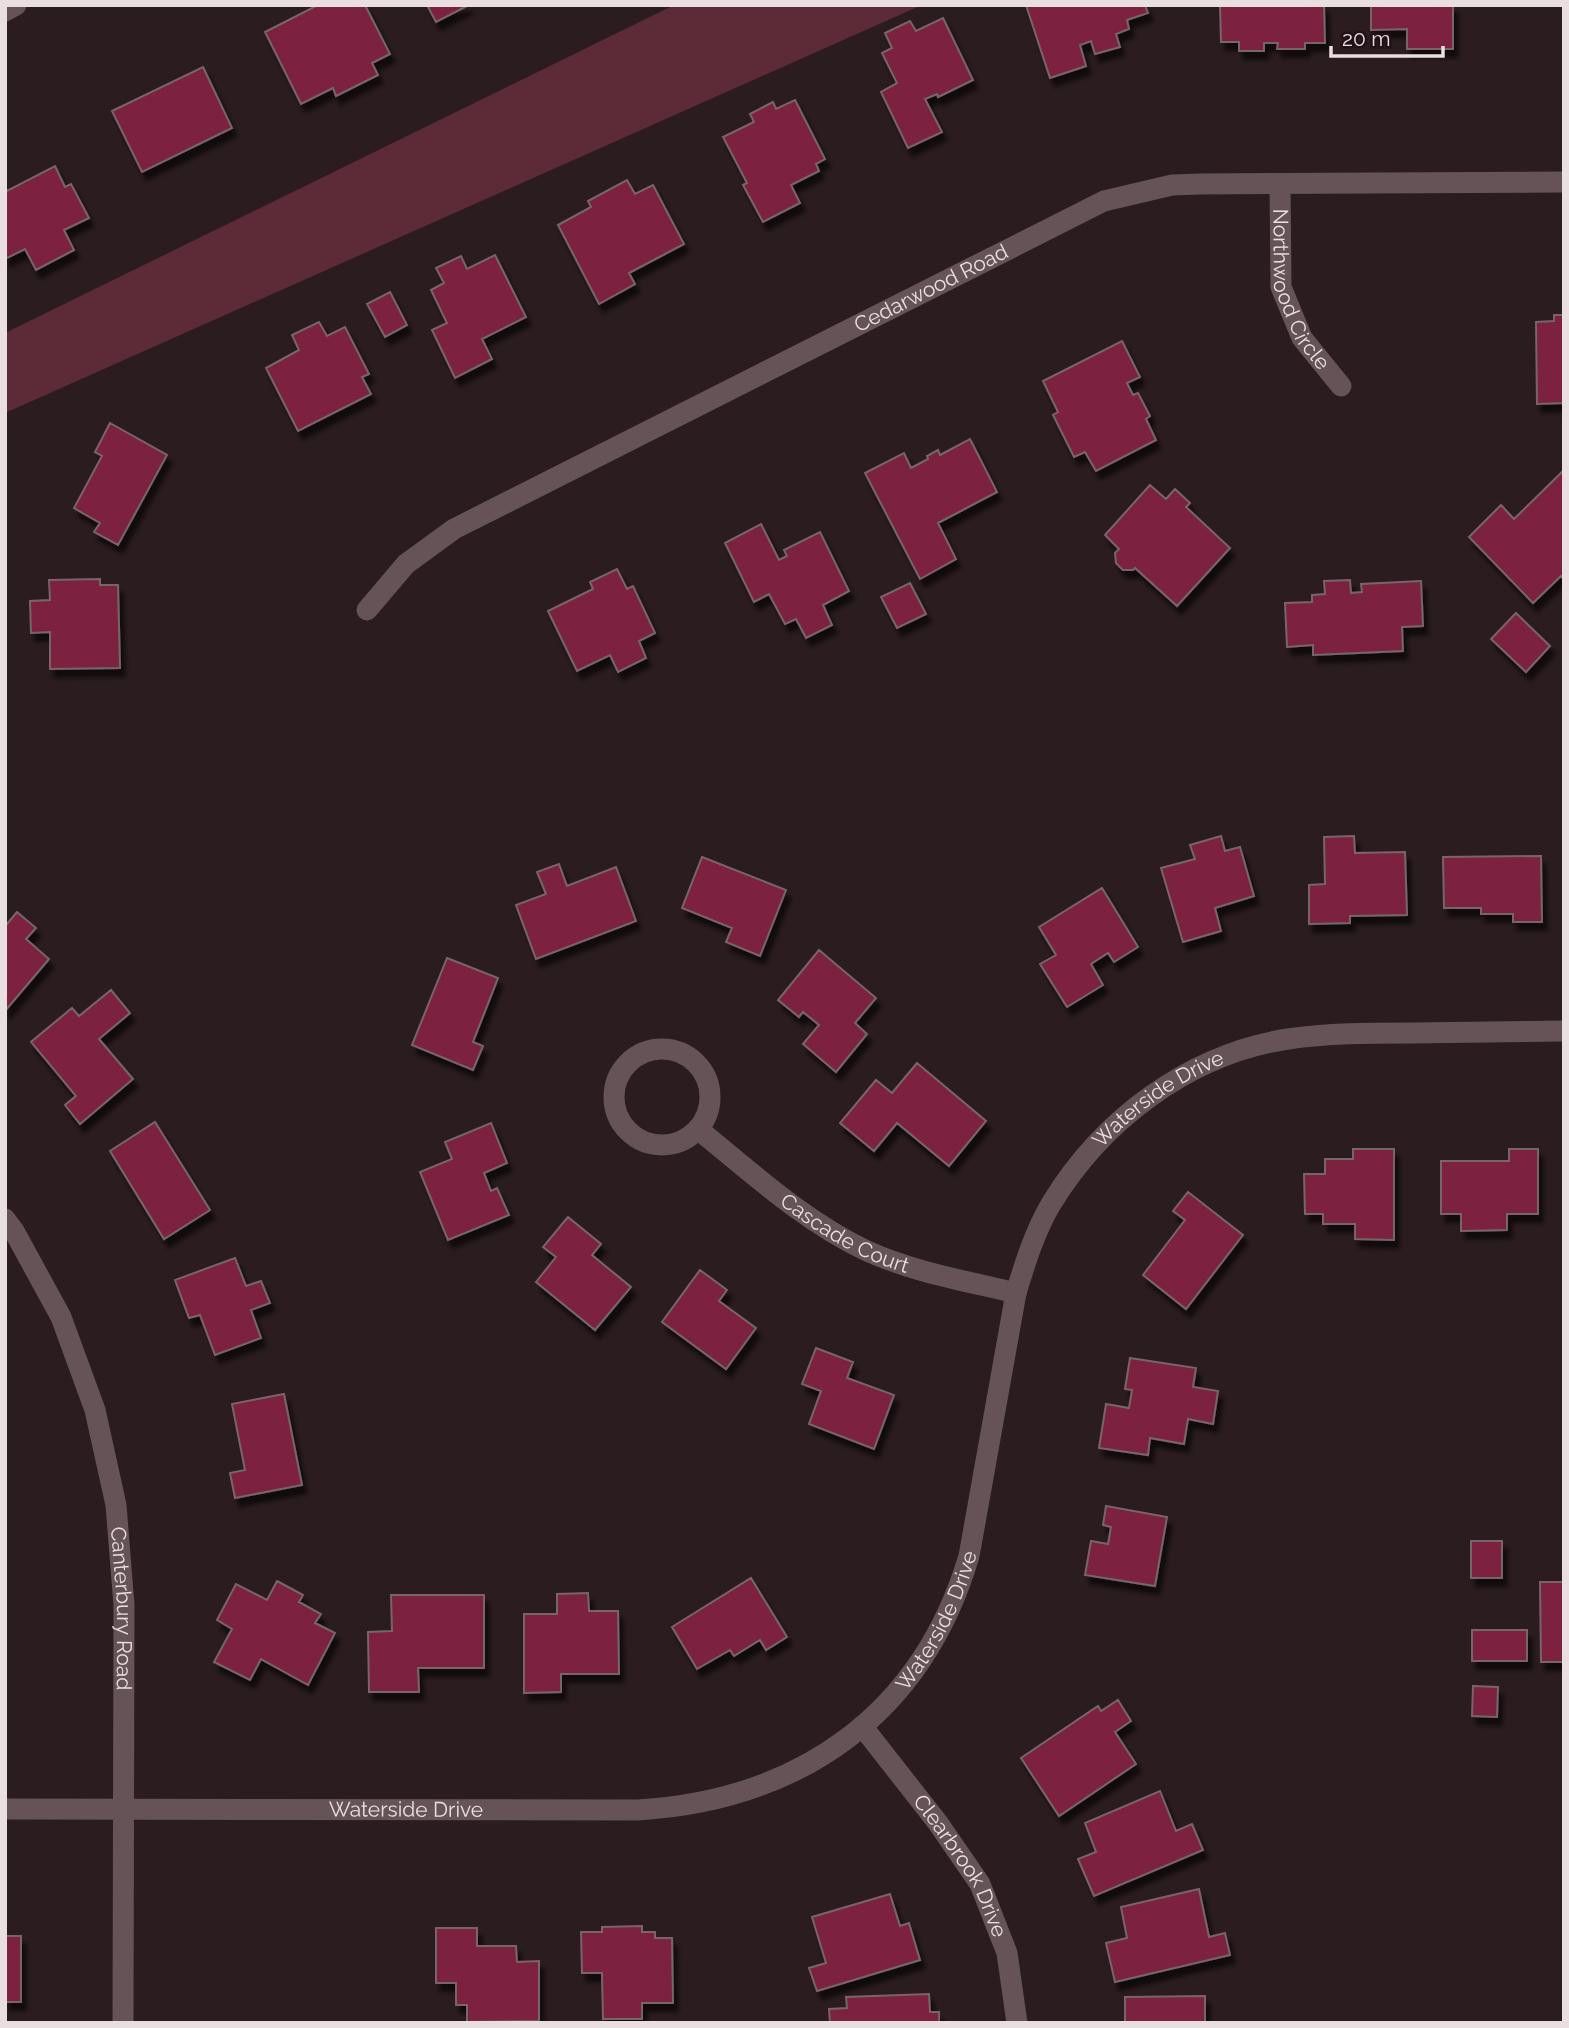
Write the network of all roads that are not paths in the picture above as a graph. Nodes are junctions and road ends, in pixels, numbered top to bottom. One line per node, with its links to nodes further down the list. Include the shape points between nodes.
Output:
1 (16, 5): 2 (street)
2 (5, 11)
3 (1564, 181): 4 (street, Cedarwood Road)
4 (1280, 184): 5 (street, Northwood Circle, via 1281,288 1302,338); 6 (street, Cedarwood Road, via 1172,185 1086,209 454,529 406,564)
5 (1341, 386)
6 (367, 610)
7 (1564, 1031): 10 (street, Waterside Drive, via 1286,1039 1228,1055 1175,1080 1127,1114 1085,1156 1051,1205)
8 (699, 1130): 8 (street, via 711,1094 706,1075 694,1060 659,1048 641,1053 626,1065 616,1081 613,1100 618,1119 630,1134 646,1144 665,1146); 10 (street, Cascade Court, via 816,1223 868,1251)
9 (5, 1219): 13 (street, Canterbury Road, via 61,1317 95,1410 116,1505 124,1605)
10 (1016, 1293): 11 (street, Waterside Drive, via 975,1528 960,1585 919,1665)
11 (862, 1726): 13 (street, Waterside Drive, via 786,1776 733,1796 672,1808); 15 (street, Clearbrook Drive, via 980,1884 1007,1953)
12 (5, 1809): 13 (street, Waterside Drive)
13 (124, 1809): 14 (street, Canterbury Road)
14 (123, 2023)
15 (1017, 2023)

